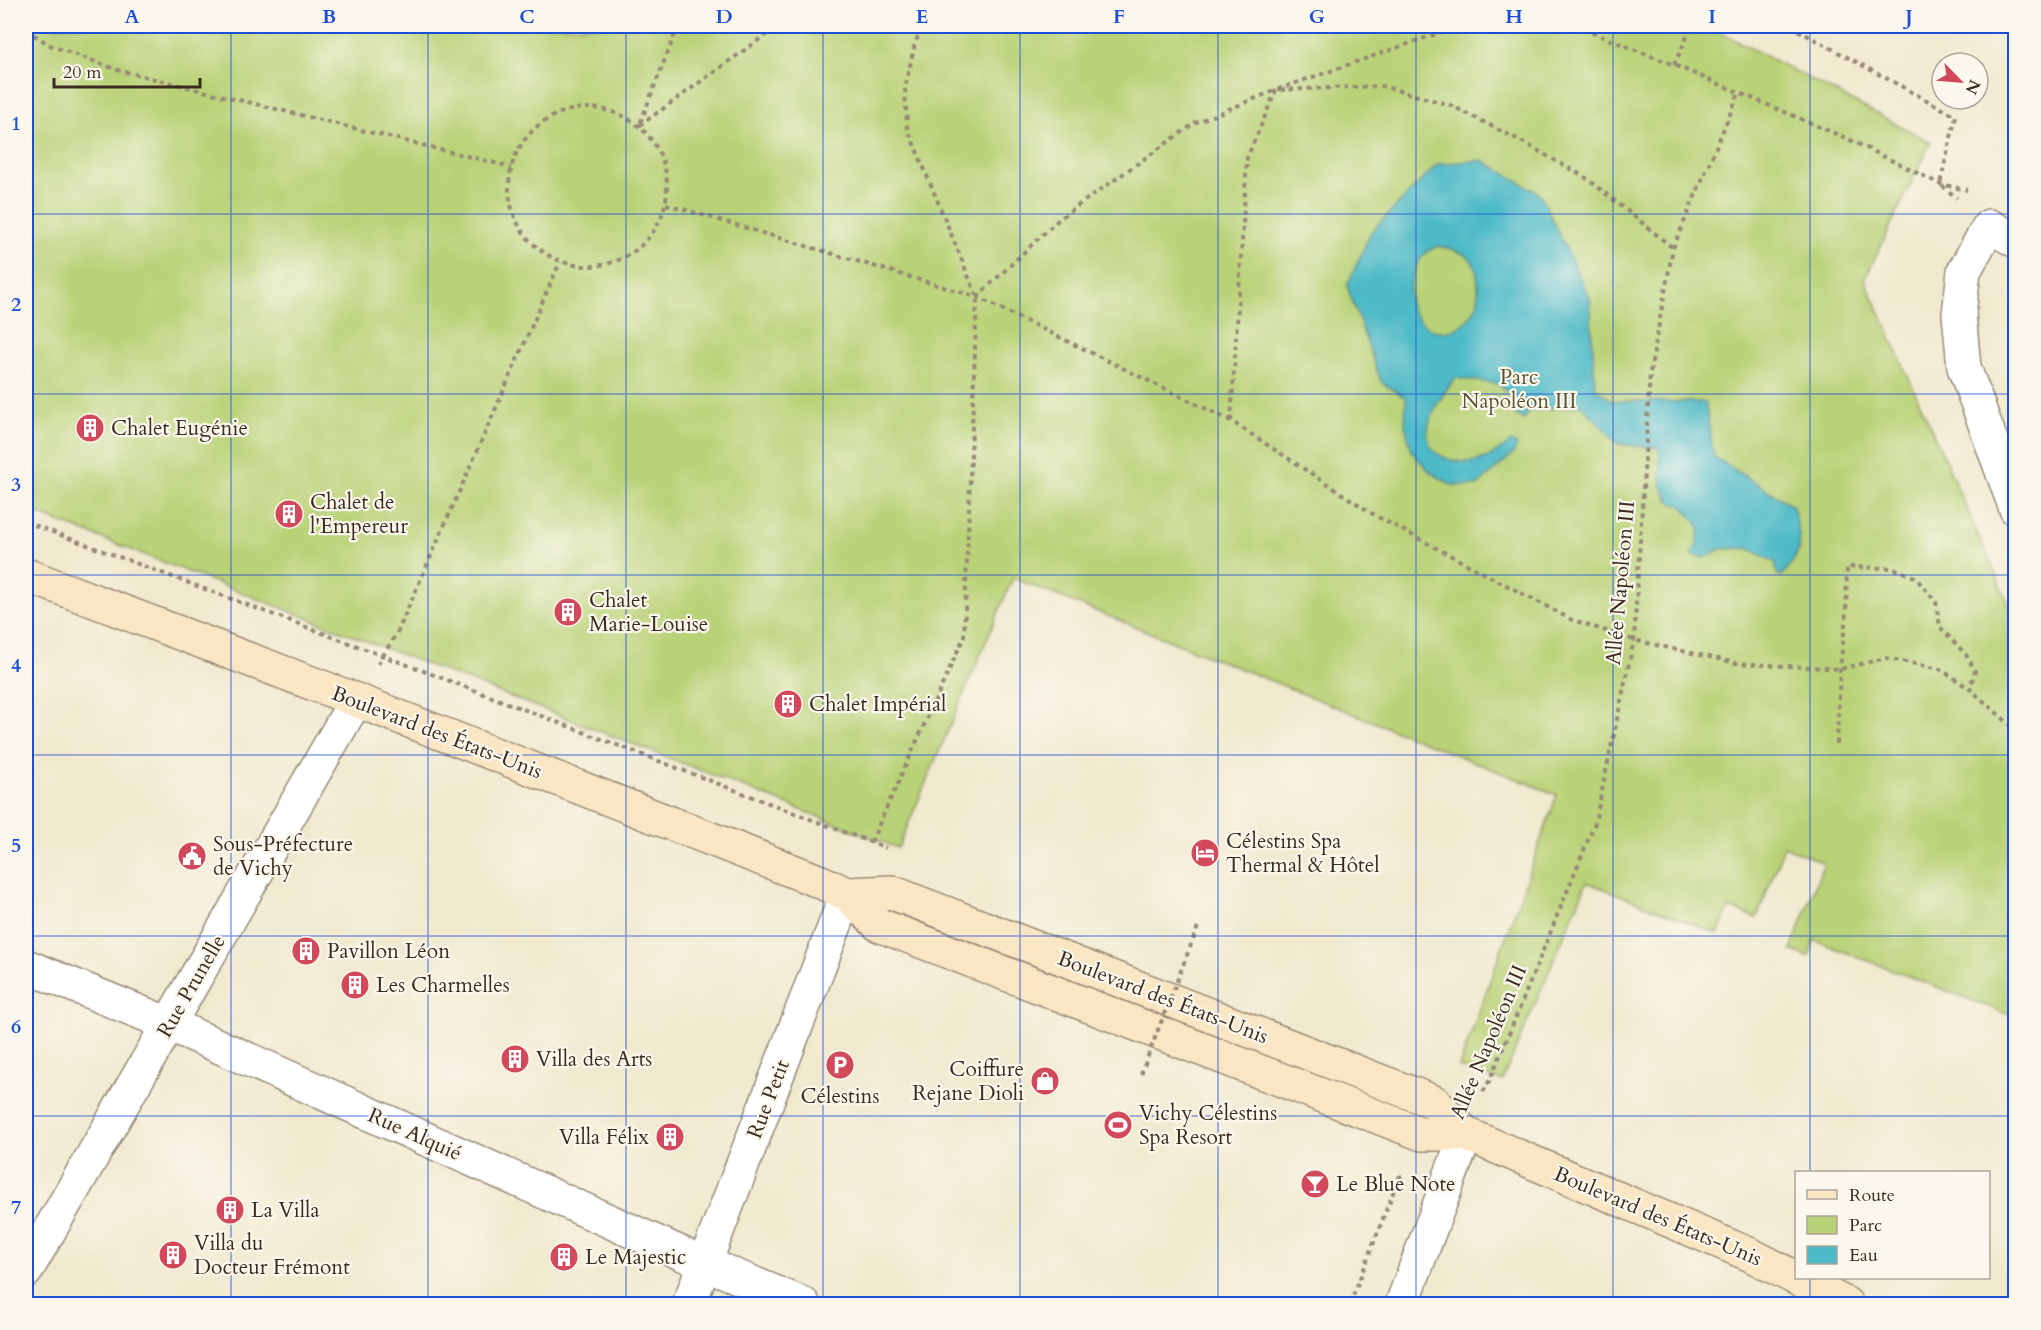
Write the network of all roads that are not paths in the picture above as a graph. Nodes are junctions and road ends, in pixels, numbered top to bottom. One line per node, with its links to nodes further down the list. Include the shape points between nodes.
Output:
1 (2002, 233): 2 (street, via 1964,271 1959,314 1964,367)
2 (2016, 509)
3 (26, 574): 4 (main road, Boulevard des États-Unis)
4 (356, 700): 5 (main road, Boulevard des États-Unis); 7 (street, Rue Prunelle)
5 (847, 894): 8 (main road, Boulevard des États-Unis, via 879,925 1422,1134); 9 (street, Rue Petit)
6 (26, 966): 7 (street, Rue Alquié)
7 (169, 1024): 9 (street, Rue Alquié); 10 (street, Rue Prunelle)
8 (1466, 1134): 11 (main road, Boulevard des États-Unis, via 1751,1255); 15 (street)
9 (705, 1263): 13 (street, Rue Petit); 14 (street, Rue Alquié)
10 (26, 1271)
11 (1795, 1278)
12 (1797, 1279): 16 (main road, Boulevard des États-Unis)
13 (688, 1305)
14 (803, 1305)
15 (1402, 1305)
16 (1846, 1305)

